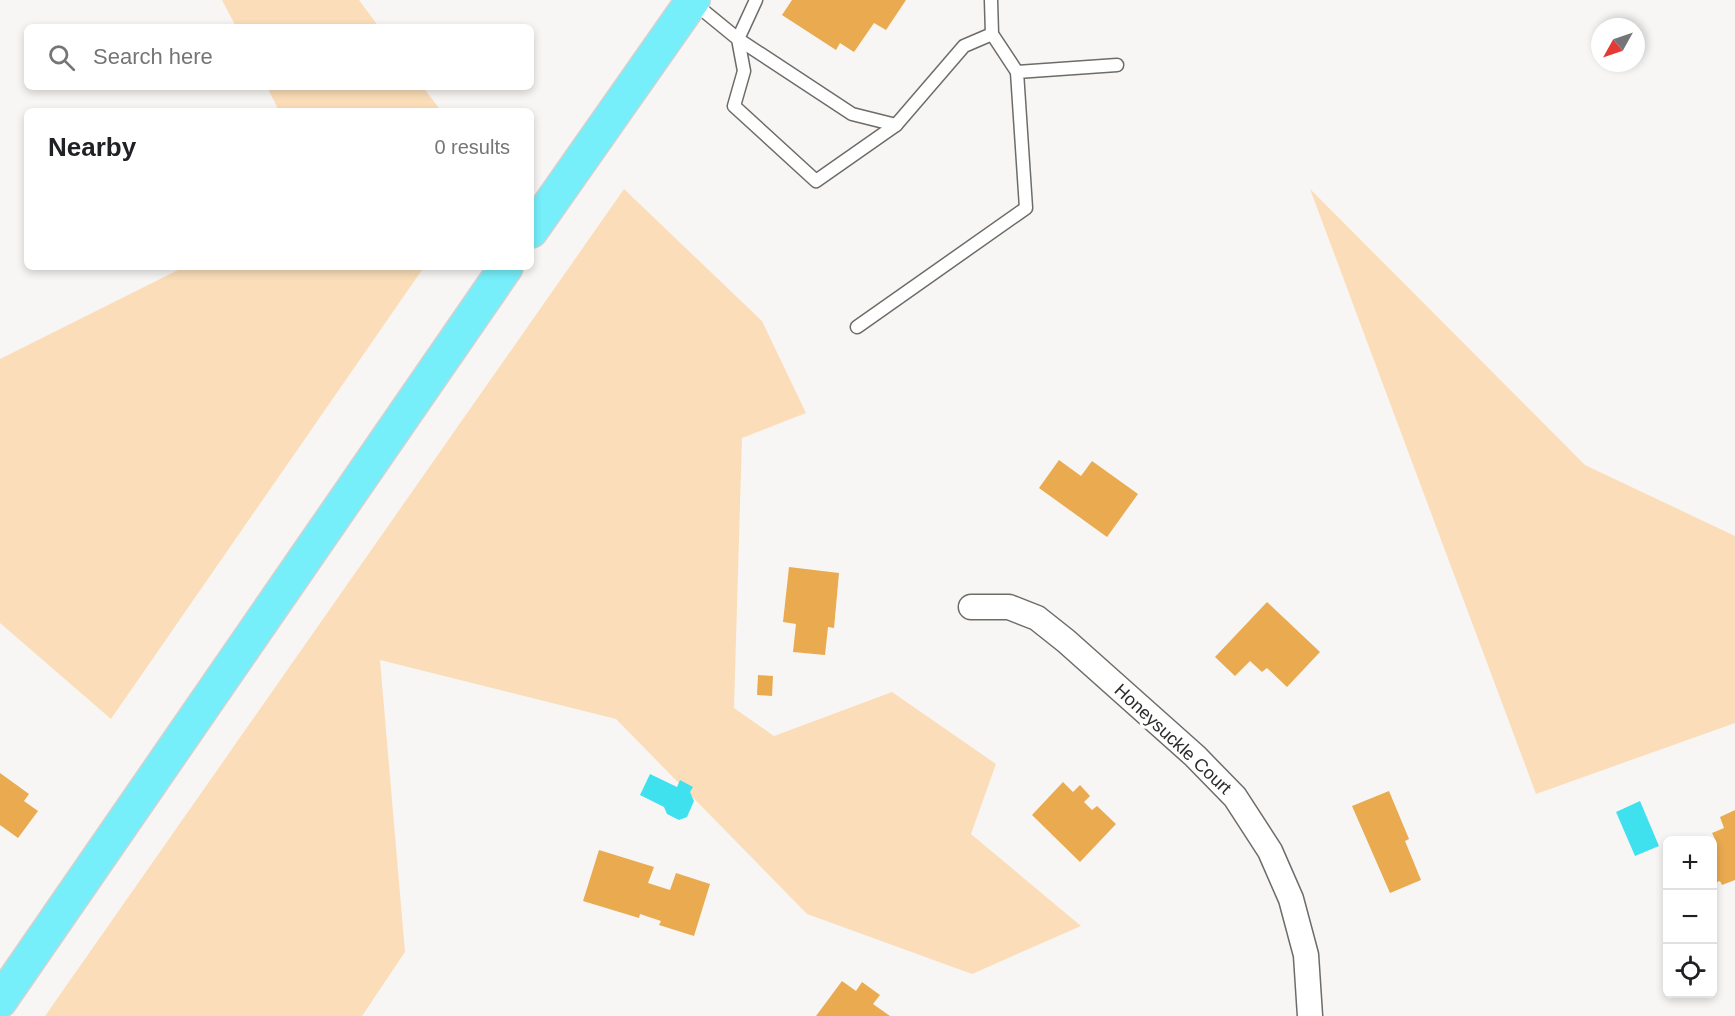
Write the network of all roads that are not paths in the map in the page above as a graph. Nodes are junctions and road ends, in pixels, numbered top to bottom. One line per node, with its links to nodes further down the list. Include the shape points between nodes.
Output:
1 (756, 0): 5 (lane)
2 (992, 0): 4 (lane)
3 (692, 1): 5 (lane); 9 (highway)
4 (992, 34): 7 (lane); 8 (lane, via 964,46)
5 (738, 39): 8 (lane, via 852,114); 8 (lane, via 744,71 734,106 816,181)
6 (1117, 65): 7 (lane)
7 (1017, 72): 11 (lane, via 1026,208)
8 (896, 125)
9 (534, 227)
10 (504, 270): 13 (highway)
11 (857, 327)
12 (971, 607): 14 (street, Honeysuckle Court, via 1009,607 1037,618 1195,756 1235,797 1270,851 1291,899 1306,955)
13 (0, 1000)
14 (1310, 1016)

